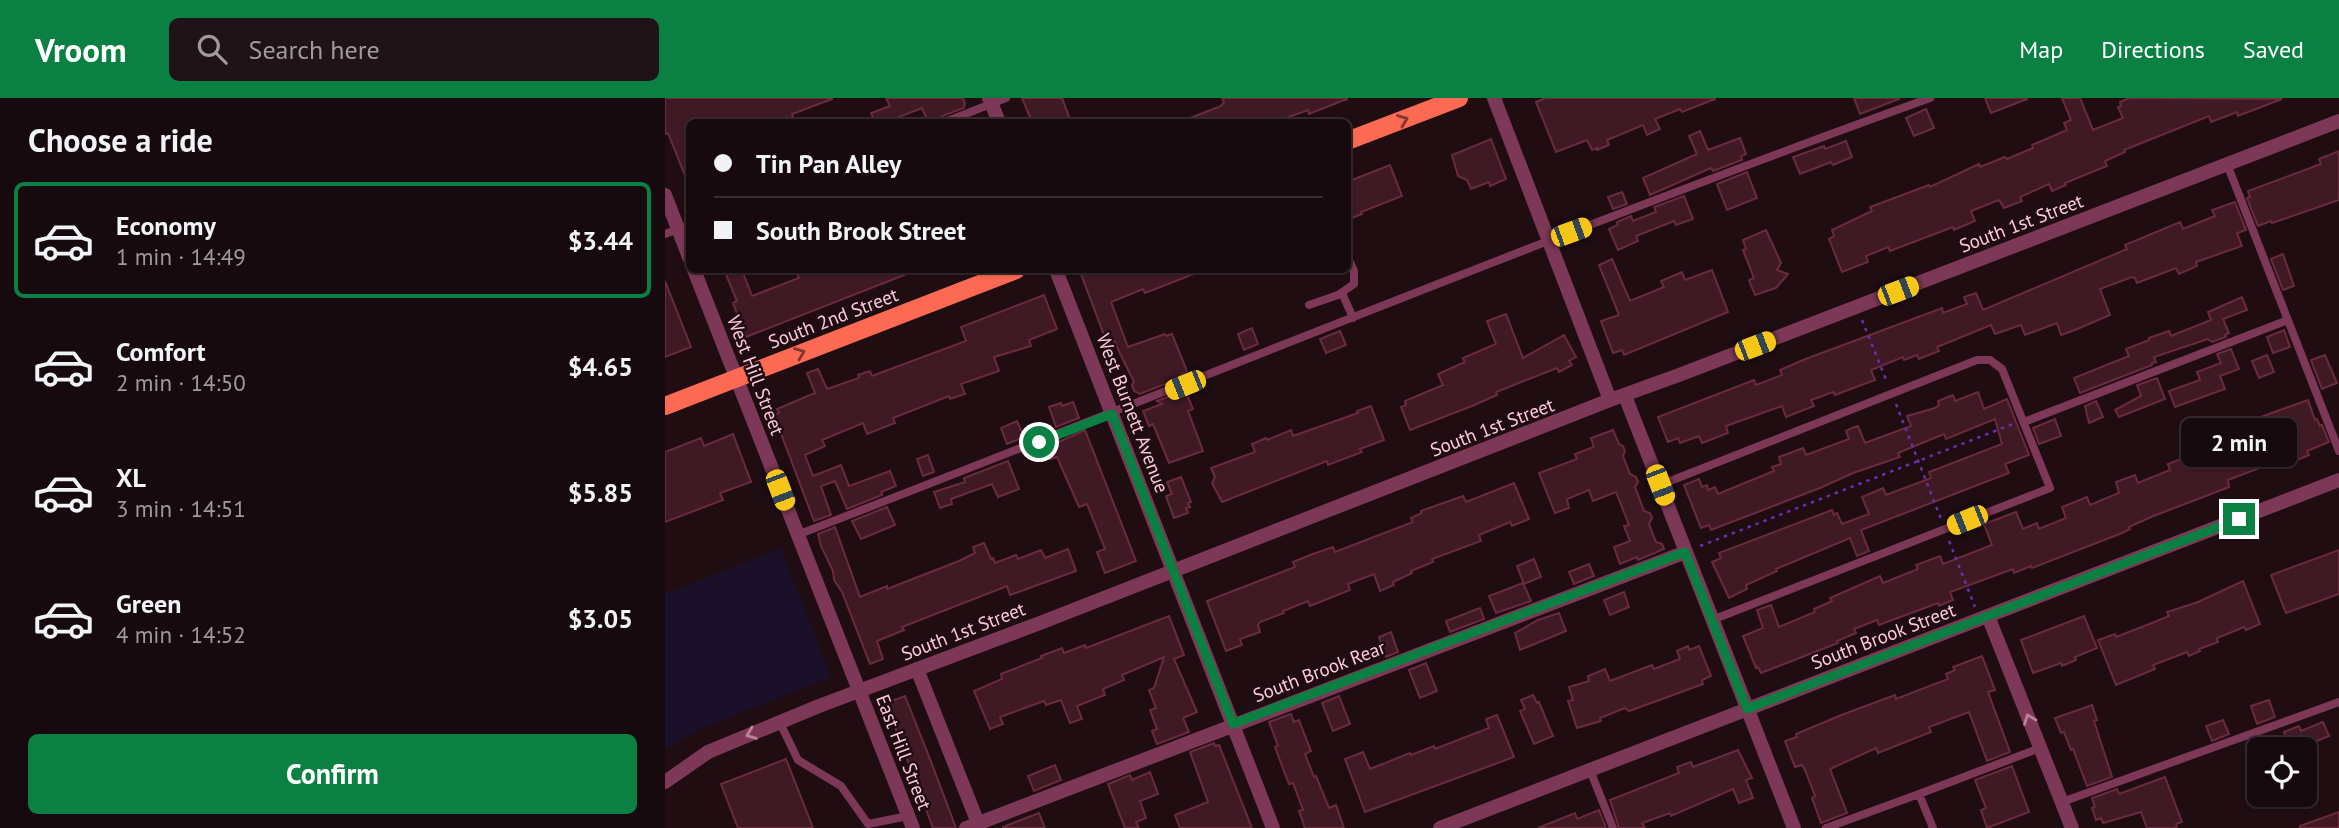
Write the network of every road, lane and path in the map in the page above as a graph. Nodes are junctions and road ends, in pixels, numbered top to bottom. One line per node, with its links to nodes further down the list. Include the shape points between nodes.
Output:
1 (1006, 98): 5 (lane)
2 (1459, 98): 9 (main road, one-way to 2)
3 (1494, 98): 13 (street)
4 (1930, 98): 13 (lane)
5 (990, 101): 6 (lane); 7 (street)
6 (951, 119)
7 (998, 119)
8 (2339, 121): 10 (street, South 1st Street)
9 (1351, 139)
10 (2227, 164): 22 (lane); 26 (street, South 1st Street)
11 (665, 195): 12 (street)
12 (678, 229): 14 (street)
13 (1548, 241): 21 (lane); 27 (street)
14 (686, 249)
15 (1351, 266): 19 (lane, via 1354,284)
16 (695, 273): 24 (street, West Hill Street)
17 (1008, 273): 24 (main road, South 2nd Street, one-way to 17)
18 (1057, 273): 29 (street, West Burnett Avenue)
19 (1342, 293): 20 (lane); 21 (lane)
20 (1309, 305)
21 (1353, 318): 29 (lane)
22 (2288, 320): 30 (lane); 31 (lane)
23 (1864, 326): 25 (path)
24 (737, 378): 28 (main road, South 2nd Street); 36 (street, West Hill Street)
25 (1892, 394): 30 (lane, via 1977,360 1990,360 2002,369); 32 (path); 34 (lane)
26 (1625, 396): 27 (street, South 1st Street); 34 (street)
27 (1610, 400): 39 (street, South 1st Street)
28 (665, 405)
29 (1112, 414): 36 (lane); 39 (street, West Burnett Avenue)
30 (2023, 421): 32 (path); 35 (lane, via 2050,488)
31 (2339, 451)
32 (1919, 461): 35 (path); 37 (path)
33 (2339, 480): 41 (street, South Brook Street)
34 (1660, 485): 38 (street)
35 (1944, 528): 40 (path); 42 (lane)
36 (797, 535): 44 (street, West Hill Street)
37 (1708, 542)
38 (1685, 552): 42 (street); 48 (street, South Brook Rear)
39 (1173, 570): 43 (street, South 1st Street); 48 (street, West Burnett Avenue)
40 (1971, 597)
41 (1988, 616): 46 (street, South Brook Street); 49 (street, one-way to 41)
42 (1712, 620): 46 (street)
43 (917, 669): 44 (street, South 1st Street); 56 (street)
44 (860, 690): 47 (street, South 1st Street); 54 (street, East Hill Street)
45 (2339, 702): 53 (lane)
46 (1747, 709): 50 (street, South Brook Street); 60 (street)
47 (780, 723): 51 (street, South 1st Street, one-way to 51, via 708,752); 55 (lane, via 798,760 841,786)
48 (1233, 724): 56 (street, South Brook Rear); 57 (street, West Burnett Avenue)
49 (2040, 748): 52 (lane); 53 (street)
50 (1590, 770): 58 (street, South Brook Street); 59 (lane)
51 (665, 782)
52 (1919, 794): 61 (lane); 62 (lane)
53 (2061, 802): 63 (street)
54 (911, 822): 55 (lane)
55 (869, 826)
56 (975, 826)
57 (1273, 828)
58 (1440, 828)
59 (1613, 828)
60 (1794, 828)
61 (1826, 828)
62 (1933, 828)
63 (2072, 828)

